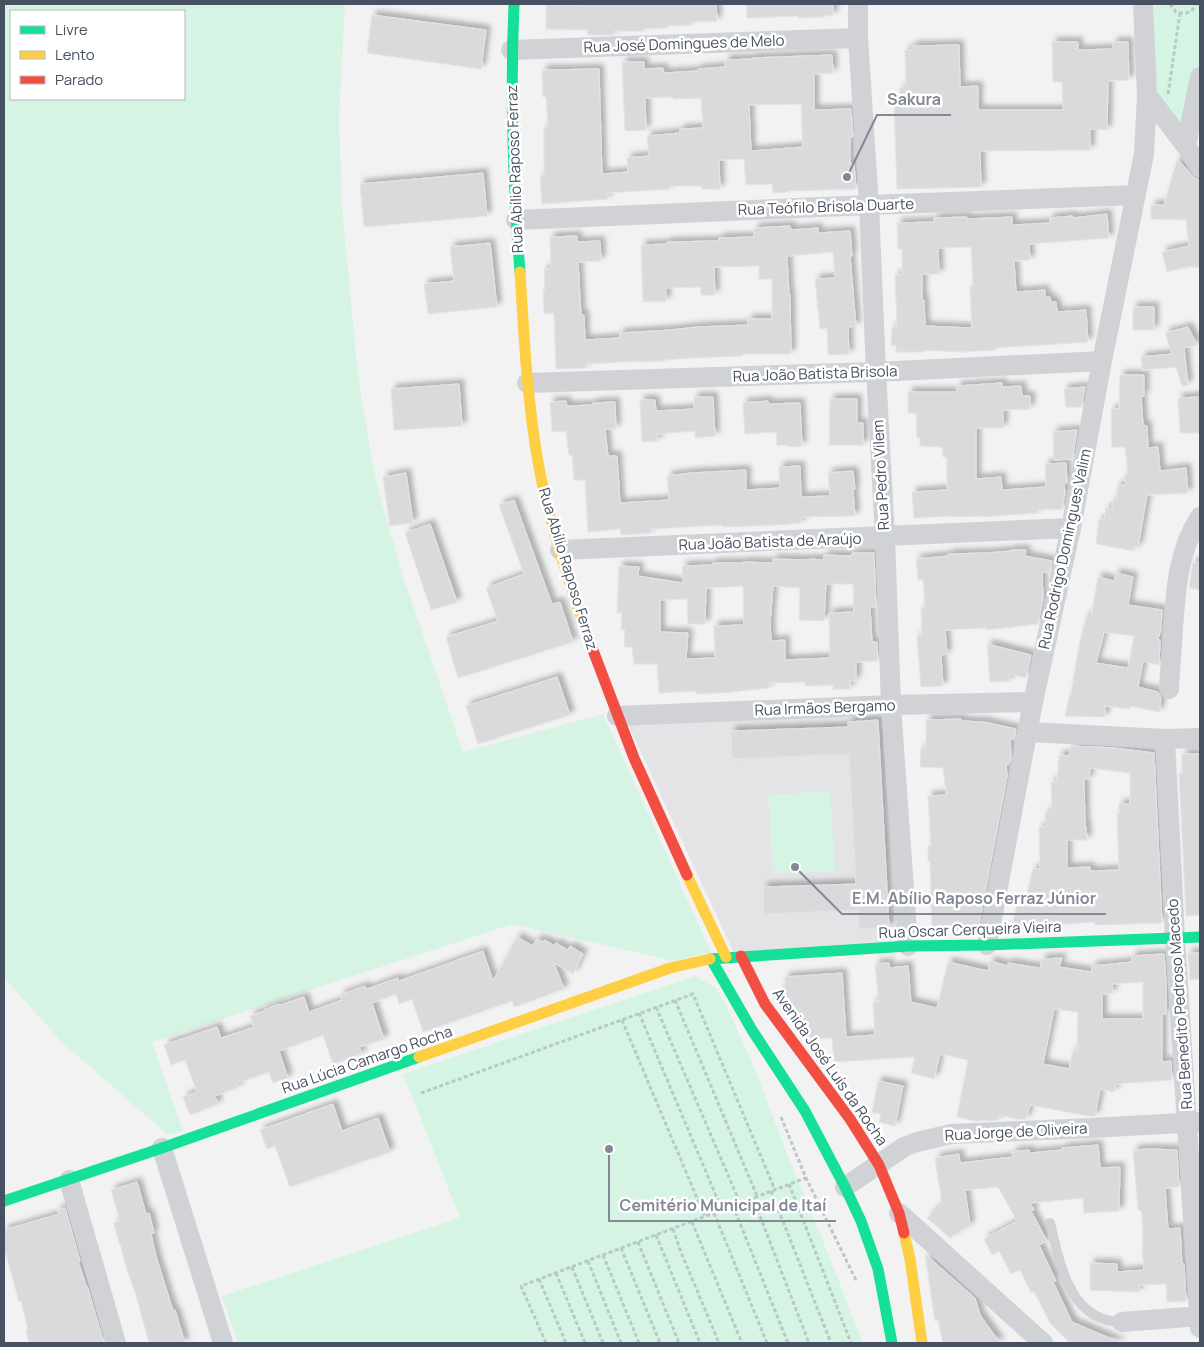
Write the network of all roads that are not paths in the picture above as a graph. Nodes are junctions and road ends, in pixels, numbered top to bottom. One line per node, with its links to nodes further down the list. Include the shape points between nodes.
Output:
1 (514, 4): 5 (street, Rua Abílio Raposo Ferraz)
2 (858, 4): 4 (street, Rua Pedro Vilem)
3 (1143, 4): 7 (street, Rua Rodrigo Domingues Valim)
4 (858, 38): 5 (street, Rua José Domingues de Melo); 11 (street, Rua Pedro Vilem)
5 (511, 50): 12 (street, Rua Abílio Raposo Ferraz)
6 (1200, 77): 8 (street)
7 (1147, 95): 8 (street); 10 (street, Rua Rodrigo Domingues Valim, via 1144,154)
8 (1186, 146): 9 (street)
9 (1200, 168)
10 (1136, 195): 11 (street, Rua Teófilo Brisola Duarte); 13 (street, Rua Rodrigo Domingues Valim)
11 (869, 205): 12 (street, Rua Teófilo Brisola Duarte); 14 (street, Rua Pedro Vilem)
12 (516, 220): 15 (street, Rua Abílio Raposo Ferraz)
13 (1102, 360): 14 (street, Rua João Batista Brisola); 17 (street, Rua Rodrigo Domingues Valim)
14 (876, 372): 15 (street, Rua João Batista Brisola); 18 (street, Rua Pedro Vilem)
15 (528, 383): 19 (street, Rua Abílio Raposo Ferraz, via 539,468)
16 (1200, 517): 20 (street, via 1189,537 1176,585)
17 (1070, 528): 18 (street, Rua João Batista de Araújo); 21 (street, Rua Rodrigo Domingues Valim)
18 (885, 537): 19 (street, Rua João Batista de Araújo); 22 (street, Rua Pedro Vilem)
19 (560, 550): 23 (street, Rua Abílio Raposo Ferraz, via 597,664)
20 (1169, 689)
21 (1033, 702): 22 (street, Rua Irmãos Bergamo); 24 (street, Rua Rodrigo Domingues Valim)
22 (890, 705): 23 (street, Rua Irmãos Bergamo); 30 (street, Rua Pedro Vilem)
23 (618, 716): 32 (street, Rua Abílio Raposo Ferraz, via 648,790)
24 (1028, 732): 26 (street); 29 (street, Rua Rodrigo Domingues Valim)
25 (1200, 738): 26 (street)
26 (1166, 739): 28 (street, Rua Benedito Pedroso Macedo)
27 (1200, 937): 28 (street, Rua Oscar Cerqueira Vieira)
28 (1175, 938): 29 (street, Rua Oscar Cerqueira Vieira); 34 (street, Rua Benedito Pedroso Macedo)
29 (987, 945): 30 (street, Rua Oscar Cerqueira Vieira)
30 (908, 946): 31 (street, Rua Oscar Cerqueira Vieira)
31 (741, 956): 32 (street, Rua Lúcia Camargo Rocha); 36 (street, Avenida José Luís da Rocha, via 766,1004 828,1096 850,1119)
32 (726, 958): 33 (street, Rua Lúcia Camargo Rocha)
33 (711, 959): 35 (street, Rua Lúcia Camargo Rocha, via 670,968); 38 (street, via 752,1030 808,1109)
34 (1194, 1122): 36 (street, Rua Jorge de Oliveira, via 950,1134 916,1142); 42 (street, Rua Benedito Pedroso Macedo)
35 (162, 1148): 37 (street, Rua Lúcia Camargo Rocha); 45 (street)
36 (879, 1165): 38 (street, Rua Jorge de Oliveira); 40 (street, Avenida José Luís da Rocha)
37 (69, 1180): 39 (street, Rua Lúcia Camargo Rocha); 44 (street)
38 (845, 1187): 46 (street, via 878,1269)
39 (4, 1201)
40 (899, 1213): 47 (street, Avenida José Luís da Rocha, via 910,1259); 48 (street)
41 (1050, 1223): 43 (lane, via 1073,1294 1095,1315 1104,1320)
42 (1200, 1320): 43 (street)
43 (1122, 1322)
44 (116, 1343)
45 (223, 1343)
46 (892, 1343)
47 (922, 1343)
48 (1043, 1343)

